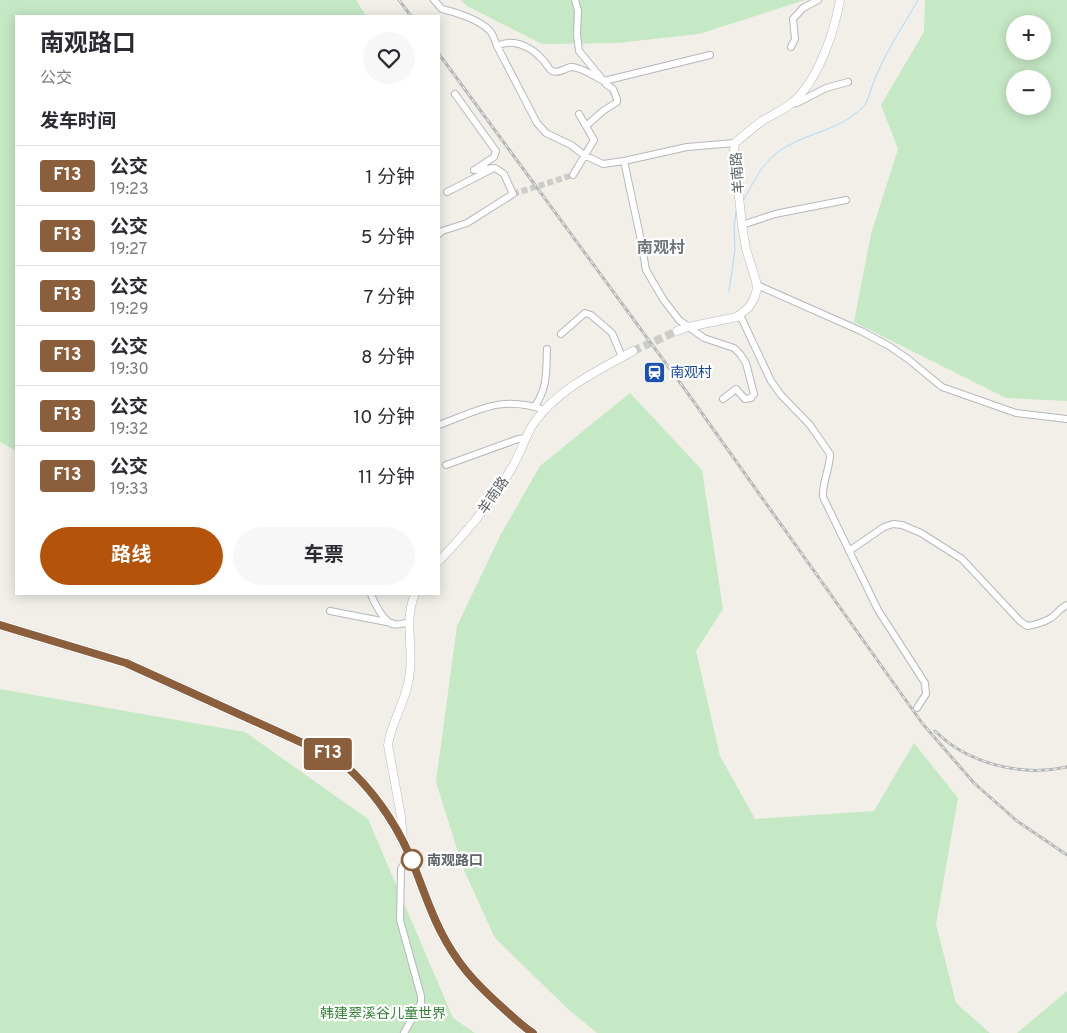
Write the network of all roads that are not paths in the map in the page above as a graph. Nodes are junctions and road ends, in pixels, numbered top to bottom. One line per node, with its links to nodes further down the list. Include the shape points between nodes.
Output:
1 (434, 0): 5 (street, via 442,9 467,16 490,31)
2 (575, 0): 8 (street, via 580,50)
3 (818, 0): 6 (street, via 803,8 793,20 795,39)
4 (840, 0): 11 (street, 羊南路, via 831,37 821,60 803,91)
5 (497, 46): 8 (street, via 515,42 542,58 552,71 578,68); 15 (street, via 537,124 546,133)
6 (791, 47)
7 (710, 55): 8 (street)
8 (604, 81): 13 (street, via 613,89 616,102)
9 (848, 82): 11 (street)
10 (455, 94): 17 (street, via 496,151 494,157 474,170)
11 (791, 104): 14 (street, 羊南路)
12 (579, 114): 13 (street)
13 (586, 126): 15 (street, via 594,140)
14 (735, 143): 16 (street, via 688,147); 21 (street, 羊南路)
15 (584, 155): 16 (street, via 603,164); 18 (street)
16 (624, 161): 25 (street, via 646,270 663,299 679,320)
17 (495, 168): 19 (street); 22 (street, via 504,174 514,194 467,223)
18 (573, 175)
19 (446, 192)
20 (846, 200): 21 (street, via 775,214)
21 (742, 225): 23 (street, 羊南路)
22 (440, 233)
23 (756, 285): 24 (street, via 754,299); 34 (street, via 889,346 942,387 1016,413)
24 (740, 315): 25 (street); 38 (street, via 781,395 810,425 830,454 823,497)
25 (688, 326): 26 (street); 31 (street, via 704,338 734,348 746,363 754,394 745,399 736,388)
26 (677, 331)
27 (561, 334): 30 (street, via 585,313 591,314 612,333)
28 (547, 349): 32 (street, via 543,394)
29 (633, 352): 30 (street, 羊南路)
30 (622, 357): 33 (street, 羊南路, via 571,386)
31 (723, 399)
32 (535, 406): 33 (street); 35 (street, via 502,403)
33 (545, 410): 36 (street, 羊南路)
34 (1067, 419)
35 (440, 425)
36 (526, 438): 37 (street); 39 (street, 羊南路, via 501,485 460,540)
37 (446, 465)
38 (848, 551): 42 (street, via 884,527 902,525 962,559 1028,626 1051,618); 47 (street, via 878,610 926,683 926,694)
39 (440, 560)
40 (372, 595): 45 (street, via 382,614)
41 (415, 595): 44 (street)
42 (1067, 606)
43 (330, 611): 45 (street)
44 (409, 622): 45 (street); 48 (street, via 409,682 389,734 388,745)
45 (392, 623)
46 (0, 625): 48 (main road, via 126,663 338,759 368,788)
47 (917, 708)
48 (404, 843): 49 (main road)
49 (409, 855): 50 (street, via 401,869 400,920 421,1003); 51 (main road, via 439,928 464,971)
50 (404, 1033)
51 (533, 1033)

